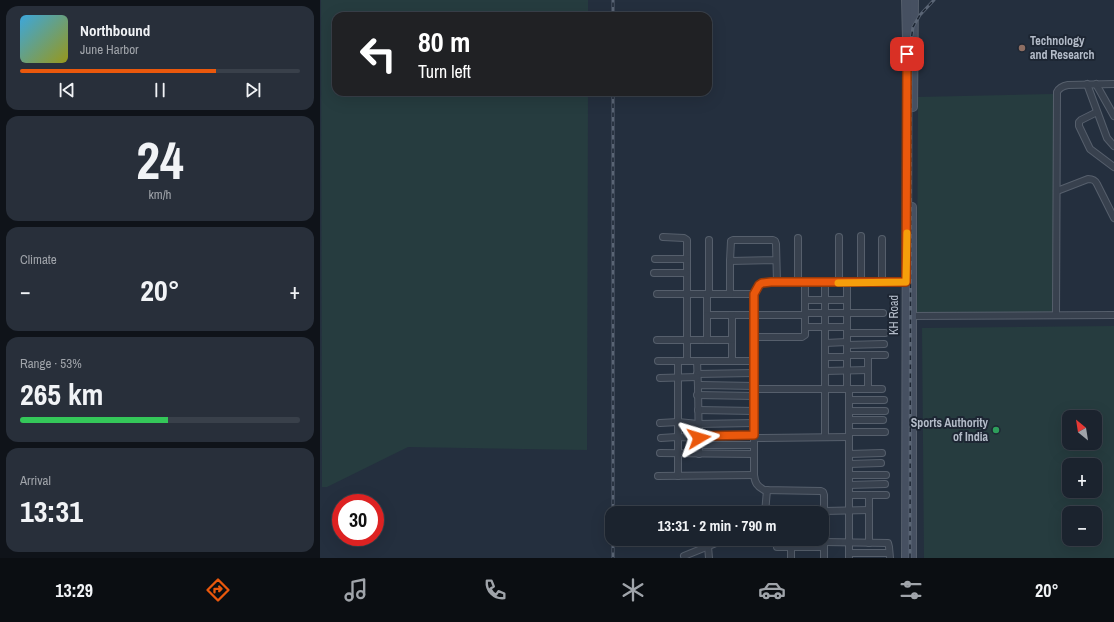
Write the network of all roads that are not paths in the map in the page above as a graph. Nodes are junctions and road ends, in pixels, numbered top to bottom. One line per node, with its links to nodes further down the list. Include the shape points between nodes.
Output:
1 (906, 0): 29 (main road, KH Road)
2 (914, 0): 29 (main road, KH Road)
3 (1087, 84): 4 (street); 6 (street); 10 (street, via 1062,86 1057,92)
4 (1096, 84): 5 (street); 7 (street)
5 (1114, 84)
6 (1097, 112): 8 (street); 9 (street, via 1081,120 1079,126 1090,149)
7 (1114, 116)
8 (1114, 146)
9 (1114, 167)
10 (1057, 191): 11 (street, via 1088,179 1095,180); 46 (street)
11 (1114, 216)
12 (839, 236): 25 (street)
13 (861, 236): 27 (street)
14 (663, 237): 19 (street, via 686,238)
15 (798, 238): 30 (street)
16 (882, 239): 28 (street)
17 (709, 240): 34 (street)
18 (655, 259): 19 (street)
19 (687, 259): 23 (street)
20 (776, 260): 21 (street); 21 (street, via 773,240 733,240); 24 (street)
21 (730, 261): 35 (street)
22 (654, 273): 23 (street)
23 (687, 273): 33 (street)
24 (778, 282): 30 (street); 36 (street, via 762,283)
25 (839, 282): 26 (street); 31 (street)
26 (847, 282): 27 (street); 39 (street)
27 (861, 282): 28 (street)
28 (882, 282): 29 (street)
29 (909, 282): 49 (main road, KH Road)
30 (801, 283): 31 (street); 37 (street)
31 (825, 283): 38 (street)
32 (657, 294): 33 (street)
33 (687, 294): 34 (street); 56 (street)
34 (708, 294): 35 (street); 48 (street)
35 (730, 294): 36 (street)
36 (754, 294): 45 (street)
37 (805, 300): 38 (street); 43 (street)
38 (825, 300): 39 (street); 40 (street)
39 (847, 300): 41 (street)
40 (825, 313): 41 (street); 43 (street); 51 (street)
41 (847, 313): 42 (street); 52 (street)
42 (883, 313)
43 (805, 314): 45 (street); 50 (street)
44 (732, 315): 45 (street); 48 (street); 58 (street)
45 (754, 315): 54 (street)
46 (1056, 315): 47 (street); 49 (street)
47 (1114, 315)
48 (707, 316): 57 (street)
49 (909, 316): 144 (main road, KH Road); 145 (main road, KH Road)
50 (805, 327): 51 (street); 54 (street, via 805,335 802,337)
51 (825, 327): 52 (street); 59 (street)
52 (847, 330): 53 (street); 60 (street)
53 (885, 333)
54 (754, 337): 66 (street)
55 (657, 340): 56 (street)
56 (687, 340): 57 (street); 69 (street)
57 (707, 340): 58 (street)
58 (732, 340): 71 (street)
59 (825, 343): 60 (street); 64 (street)
60 (847, 344): 61 (street); 65 (street)
61 (884, 344)
62 (868, 355): 63 (street); 65 (street); 73 (street)
63 (885, 355)
64 (825, 356): 65 (street); 74 (street)
65 (847, 356): 72 (street)
66 (754, 360): 71 (street); 75 (street)
67 (658, 361): 68 (street)
68 (678, 361): 69 (street); 78 (street)
69 (686, 361): 70 (street)
70 (697, 361): 71 (street); 76 (street)
71 (732, 361)
72 (847, 370): 73 (street); 74 (street); 81 (street)
73 (868, 370): 82 (street)
74 (825, 371): 80 (street)
75 (754, 373): 76 (street); 84 (street)
76 (697, 375): 78 (street); 79 (street)
77 (660, 378): 78 (street)
78 (678, 378): 94 (street)
79 (698, 387): 84 (street, via 701,385); 85 (street)
80 (825, 389): 81 (street); 84 (street); 102 (street)
81 (848, 389): 82 (street); 86 (street)
82 (868, 389): 83 (street)
83 (882, 389)
84 (754, 390): 85 (street); 89 (street)
85 (697, 395): 88 (street)
86 (849, 400): 87 (street); 90 (street)
87 (884, 400)
88 (698, 410): 89 (street); 97 (street)
89 (754, 411): 96 (street)
90 (849, 411): 91 (street); 92 (street)
91 (885, 411)
92 (849, 420): 93 (street); 99 (street)
93 (883, 420)
94 (678, 422): 95 (street); 97 (street); 101 (street)
95 (660, 423)
96 (754, 423): 97 (street); 100 (street)
97 (698, 424): 104 (street)
98 (885, 432): 99 (street)
99 (849, 435): 102 (street); 111 (street)
100 (754, 436): 102 (street); 104 (street); 105 (street)
101 (677, 437): 103 (street); 104 (street); 107 (street)
102 (825, 437)
103 (661, 438)
104 (699, 440): 105 (street); 109 (street)
105 (754, 446): 110 (street)
106 (660, 453): 107 (street)
107 (678, 453): 109 (street); 117 (street)
108 (882, 453): 111 (street)
109 (699, 454): 110 (street)
110 (754, 454): 118 (street)
111 (849, 454): 113 (street)
112 (881, 463): 113 (street)
113 (849, 464): 115 (street)
114 (886, 474): 115 (street)
115 (849, 475): 120 (street)
116 (658, 476): 117 (street)
117 (678, 476): 118 (street)
118 (754, 476): 121 (street, via 755,483)
119 (885, 484): 120 (street)
120 (849, 485): 122 (street)
121 (767, 490): 125 (street); 126 (street, via 821,491 824,495)
122 (849, 495): 123 (street); 129 (street)
123 (869, 495): 124 (street); 127 (street)
124 (886, 495)
125 (766, 506)
126 (824, 506)
127 (869, 510): 129 (street); 131 (street)
128 (829, 511): 129 (street)
129 (849, 511): 130 (street)
130 (849, 543): 131 (street); 132 (street); 138 (street)
131 (869, 543): 139 (street, via 888,543)
132 (829, 544)
133 (708, 546): 140 (street); 141 (street)
134 (804, 546): 137 (street)
135 (824, 546): 143 (street)
136 (777, 547): 137 (street)
137 (794, 547): 142 (street)
138 (849, 555): 139 (street)
139 (890, 555)
140 (684, 556)
141 (709, 558)
142 (791, 558)
143 (824, 558)
144 (906, 558)
145 (912, 558)

